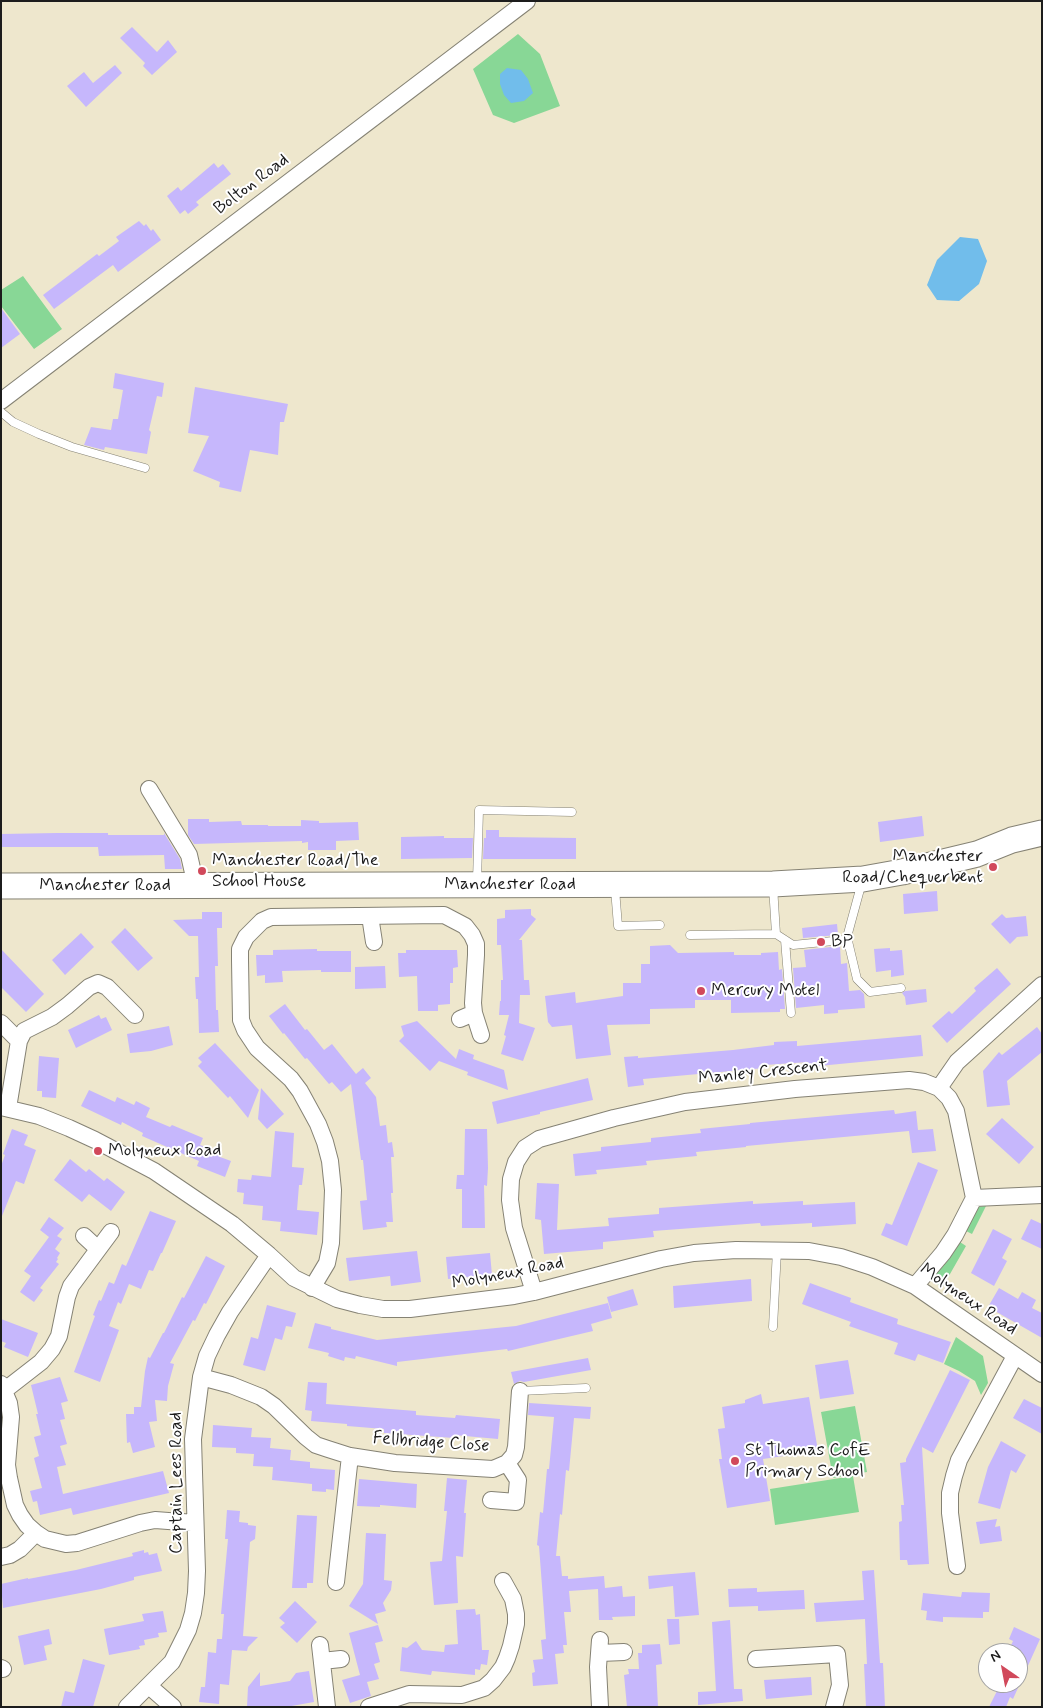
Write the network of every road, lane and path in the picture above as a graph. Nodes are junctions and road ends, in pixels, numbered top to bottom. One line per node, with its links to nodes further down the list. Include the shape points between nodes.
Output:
1 (526, 1): 2 (street, Bolton Road)
2 (1, 401)
3 (1, 412): 4 (lane, via 13,422 72,447)
4 (145, 468)
5 (149, 789): 15 (street, via 189,855)
6 (572, 812): 13 (lane, via 478,810)
7 (1042, 818): 9 (main road, Manchester Road)
8 (1042, 833): 9 (main road, Manchester Road)
9 (1012, 840): 10 (main road, Manchester Road, via 937,865)
10 (863, 879): 12 (main road, Manchester Road); 20 (lane)
11 (614, 884): 12 (main road, Manchester Road); 13 (main road, Manchester Road); 17 (lane, via 618,926)
12 (773, 884): 19 (lane)
13 (477, 885): 15 (main road, Manchester Road)
14 (1, 886): 15 (main road, Manchester Road)
15 (196, 886)
16 (370, 916): 22 (street); 28 (street, via 444,915 465,926 476,944 467,1016); 40 (street, via 271,917 253,929 240,949 241,1020 245,1030 257,1048 300,1091 318,1124 330,1160 333,1190 331,1243 327,1263)
17 (660, 925)
18 (690, 934): 19 (lane)
19 (776, 934): 21 (lane)
20 (847, 937): 21 (lane, via 793,945); 24 (lane, via 857,979 870,992)
21 (785, 940): 25 (lane)
22 (374, 942)
23 (1042, 985): 30 (street, via 957,1062)
24 (901, 988)
25 (791, 1013)
26 (135, 1015): 29 (street, via 107,987 98,983 52,1017 24,1031)
27 (1, 1023): 29 (street)
28 (481, 1035)
29 (19, 1041): 31 (street)
30 (939, 1088): 33 (street, via 956,1111); 41 (street, Manley Crescent, via 909,1080 685,1102 539,1139 525,1148 516,1162 510,1200 514,1228)
31 (4, 1108): 38 (street, Molyneux Road, via 39,1116 68,1128 154,1171)
32 (1042, 1195): 33 (street)
33 (974, 1198): 39 (street, via 943,1253)
34 (111, 1232): 36 (street)
35 (84, 1236): 36 (street)
36 (98, 1249): 46 (street, via 69,1292 59,1336 52,1349 41,1362)
37 (777, 1250): 39 (street, Molyneux Road, via 841,1257); 41 (street, Molyneux Road, via 694,1253); 42 (lane)
38 (269, 1254): 40 (street, Molyneux Road, via 294,1278); 45 (street, Captain Lees Road, via 217,1335)
39 (915, 1286): 43 (street, Molyneux Road)
40 (312, 1288): 41 (street, Molyneux Road, via 337,1299 383,1309 453,1305)
41 (534, 1292)
42 (774, 1327)
43 (1015, 1356): 44 (street, Molyneux Road); 55 (street, via 959,1460 954,1476 950,1513)
44 (1042, 1374)
45 (201, 1377): 49 (street, Fellbridge Close, via 261,1398 316,1445); 52 (street, Captain Lees Road, via 193,1439)
46 (3, 1387): 53 (street, via 11,1418 8,1465 15,1505 26,1525)
47 (586, 1388): 48 (lane)
48 (520, 1391): 50 (street, Fellbridge Close, via 516,1447)
49 (350, 1456): 50 (street, Fellbridge Close, via 395,1463 493,1469); 57 (street, Fellbridge Close)
50 (507, 1463): 51 (street, Fellbridge Close, via 518,1480 516,1502)
51 (491, 1500)
52 (195, 1522): 53 (street, via 155,1520 66,1544 45,1539); 61 (street, Captain Lees Road, via 197,1571 193,1613 184,1641 172,1662)
53 (36, 1533): 54 (street, via 20,1549)
54 (1, 1557)
55 (956, 1566)
56 (503, 1581): 65 (street, via 513,1599 516,1624 503,1668 493,1680 484,1688 462,1695 409,1694)
57 (336, 1582)
58 (624, 1652): 66 (street, via 600,1646)
59 (341, 1659): 64 (street, via 321,1653)
60 (756, 1659): 67 (street, via 837,1654 840,1685)
61 (149, 1686): 62 (street, Captain Lees Road); 63 (street)
62 (127, 1707)
63 (173, 1707)
64 (327, 1707)
65 (369, 1707)
66 (600, 1707)
67 (834, 1707)

